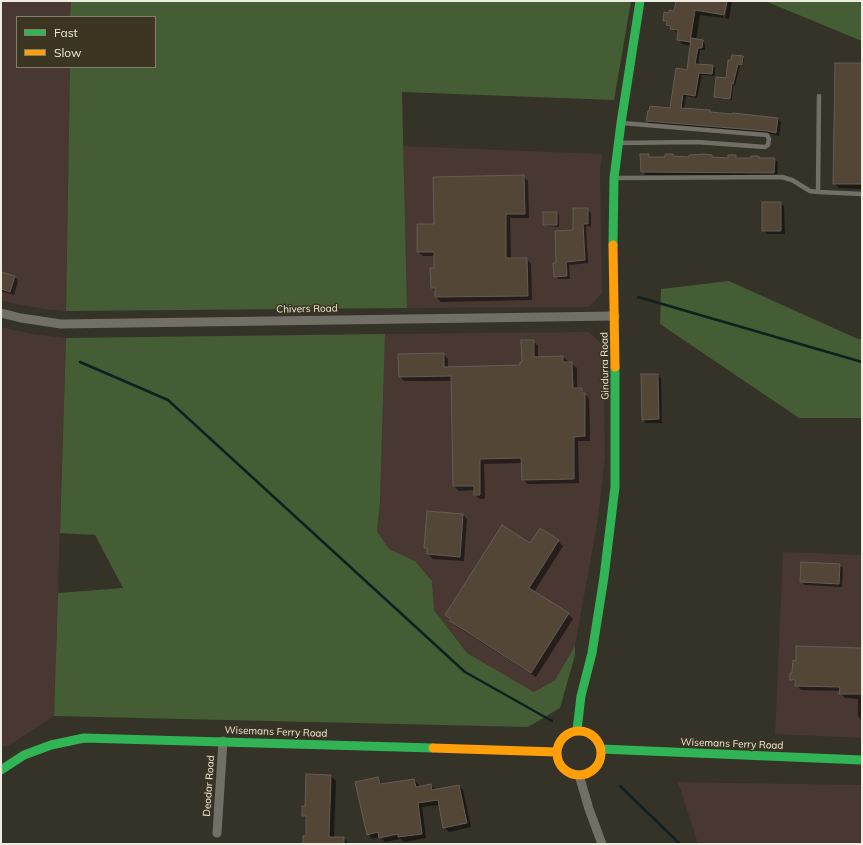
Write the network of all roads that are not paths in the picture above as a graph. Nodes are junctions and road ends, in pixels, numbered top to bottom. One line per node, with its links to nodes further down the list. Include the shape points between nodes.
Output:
1 (640, 1): 3 (main road, Gindurra Road)
2 (819, 96): 6 (lane)
3 (620, 123): 4 (main road, Gindurra Road); 4 (lane, via 766,135 769,139 765,147 697,142)
4 (618, 143): 5 (main road, Gindurra Road)
5 (614, 178): 6 (lane, via 782,177 810,191); 9 (main road, Gindurra Road)
6 (818, 192): 7 (lane)
7 (862, 194)
8 (1, 313): 9 (street, Chivers Road, via 61,324)
9 (615, 316): 10 (main road, Gindurra Road, via 615,487 604,577)
10 (577, 730): 12 (main road, via 596,737); 13 (main road, via 571,731 560,740)
11 (223, 741): 13 (main road, Wisemans Ferry Road); 15 (main road, Wisemans Ferry Road, via 84,738 51,745 24,755); 17 (street, Deodar Road)
12 (601, 749): 14 (main road, Wisemans Ferry Road); 16 (main road, via 601,756 592,772)
13 (556, 752): 16 (main road, via 557,759 566,771)
14 (862, 760)
15 (1, 770)
16 (579, 775): 18 (street)
17 (217, 833)
18 (602, 844)

